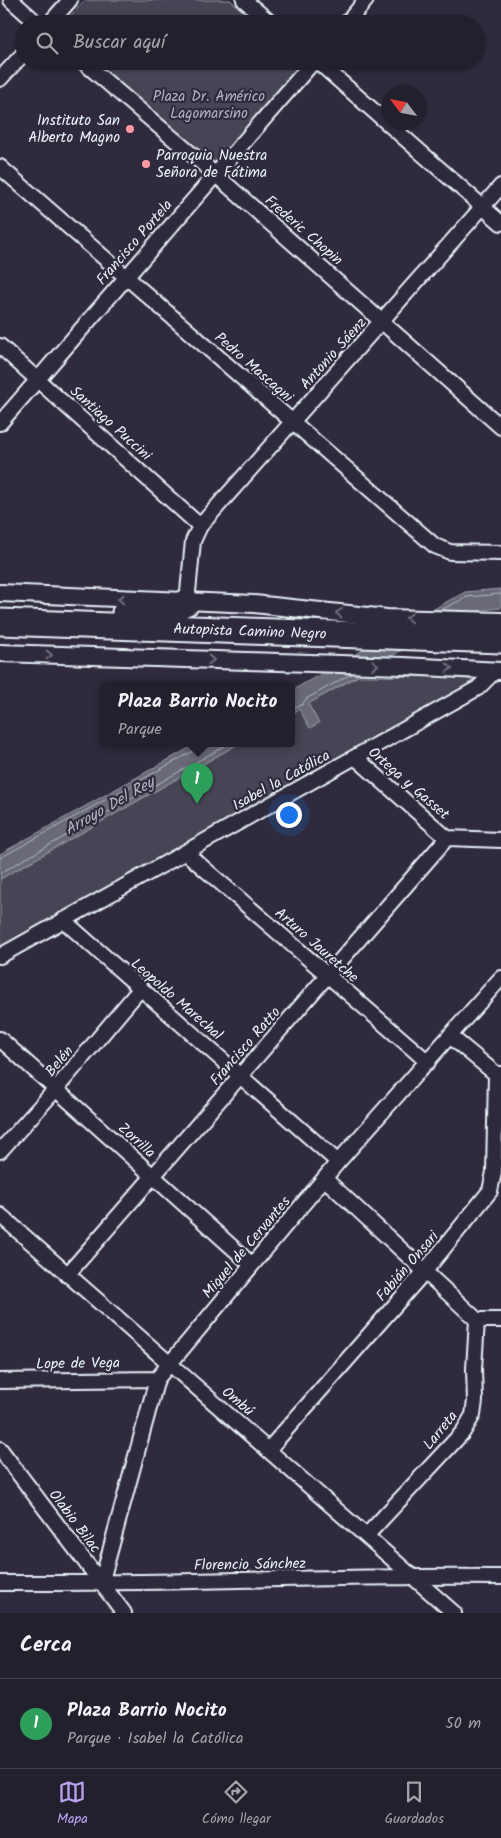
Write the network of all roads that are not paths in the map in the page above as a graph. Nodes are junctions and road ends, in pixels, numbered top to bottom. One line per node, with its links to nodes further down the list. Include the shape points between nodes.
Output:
1 (11, 0): 5 (street)
2 (70, 0): 6 (street)
3 (244, 0): 7 (street)
4 (366, 0): 8 (street)
5 (28, 15)
6 (57, 15)
7 (262, 15)
8 (354, 15)
9 (15, 63): 13 (street)
10 (93, 70): 15 (street, Frederic Chopin)
11 (307, 70): 15 (street, Francisco Portela)
12 (325, 70): 17 (street)
13 (0, 79)
14 (0, 167): 19 (street, Pedro Mascagni)
15 (216, 175): 19 (street, Francisco Portela); 20 (street, Frederic Chopin)
16 (501, 186): 17 (street, Antonio Sáenz)
17 (483, 207): 18 (street); 20 (street, Antonio Sáenz)
18 (501, 223)
19 (126, 276): 22 (street, Francisco Portela); 24 (street, Pedro Mascagni)
20 (383, 322): 24 (street, Antonio Sáenz); 25 (street, Frederic Chopin)
21 (0, 346): 22 (street, Santiago Puccini)
22 (38, 379): 23 (street, Francisco Portela); 26 (street, Santiago Puccini)
23 (0, 422)
24 (293, 423): 26 (street, Antonio Sáenz); 27 (street, Pedro Mascagni, via 435,546 450,552)
25 (501, 427)
26 (200, 526): 29 (street, Antonio Sáenz, via 193,541)
27 (501, 553)
28 (0, 593): 29 (street, one-way to 28)
29 (187, 602): 30 (street, one-way to 29, via 387,618 254,604); 31 (highway, via 170,610)
30 (501, 621)
31 (0, 622): 35 (highway, Autopista Camino Negro)
32 (0, 639): 35 (highway, Autopista Camino Negro)
33 (501, 640): 34 (highway, Autopista Camino Negro)
34 (440, 645): 35 (highway, Autopista Camino Negro); 37 (highway, Autopista Camino Negro)
35 (310, 648): 36 (street, one-way to 35); 37 (street, one-way to 37, via 403,666)
36 (0, 653)
37 (499, 666): 38 (street, Isabel la Católica, via 478,688)
38 (355, 757): 39 (street, Ortega y Gasset); 41 (street, Isabel la Católica)
39 (448, 838): 40 (street, Ortega y Gasset); 44 (street, Francisco Ratto)
40 (501, 840)
41 (185, 852): 42 (street, Isabel la Católica); 44 (street, Arturo Jauretche)
42 (63, 920): 43 (street, Isabel la Católica); 46 (street, Leopoldo Marechal)
43 (0, 956)
44 (327, 976): 49 (street, Arturo Jauretche); 51 (street, Francisco Ratto)
45 (501, 978): 47 (street, Miguel de Cervantes)
46 (140, 989): 51 (street, Leopoldo Marechal); 52 (street, Belén)
47 (450, 1036): 49 (street, Miguel de Cervantes); 50 (street)
48 (0, 1039): 52 (street, Zorrilla)
49 (428, 1062): 54 (street, Miguel de Cervantes)
50 (498, 1074): 59 (street, Fabián Onsari, via 493,1182 479,1206)
51 (242, 1075): 54 (street, Leopoldo Marechal); 55 (street, Francisco Ratto)
52 (56, 1089): 53 (street, Belén); 55 (street, Zorrilla)
53 (0, 1151)
54 (338, 1162): 56 (street, Miguel de Cervantes)
55 (153, 1175): 58 (street, Zorrilla); 60 (street, Francisco Ratto)
56 (325, 1179): 58 (street, Miguel de Cervantes); 59 (street)
57 (0, 1215): 60 (street, Ombú)
58 (252, 1265): 63 (street, Miguel de Cervantes)
59 (425, 1271): 61 (street); 67 (street, Fabián Onsari)
60 (66, 1275): 63 (street, Ombú)
61 (477, 1320): 62 (street); 68 (street, Larreta, via 473,1415 463,1432)
62 (501, 1320)
63 (170, 1364): 64 (street, Miguel de Cervantes); 67 (street, Ombú)
64 (157, 1379): 65 (street, Lope de Vega); 72 (street, Miguel de Cervantes)
65 (0, 1381)
66 (0, 1448): 72 (street, Olabio Bilac)
67 (268, 1449): 68 (street, Ombú)
68 (367, 1535): 69 (street, Ombú)
69 (412, 1576): 70 (street, Florencio Sánchez); 72 (street, Florencio Sánchez); 74 (street, Ombú)
70 (501, 1577)
71 (0, 1583): 72 (street, Florencio Sánchez)
72 (101, 1584): 73 (street, Olabio Bilac)
73 (124, 1613)
74 (454, 1613)

